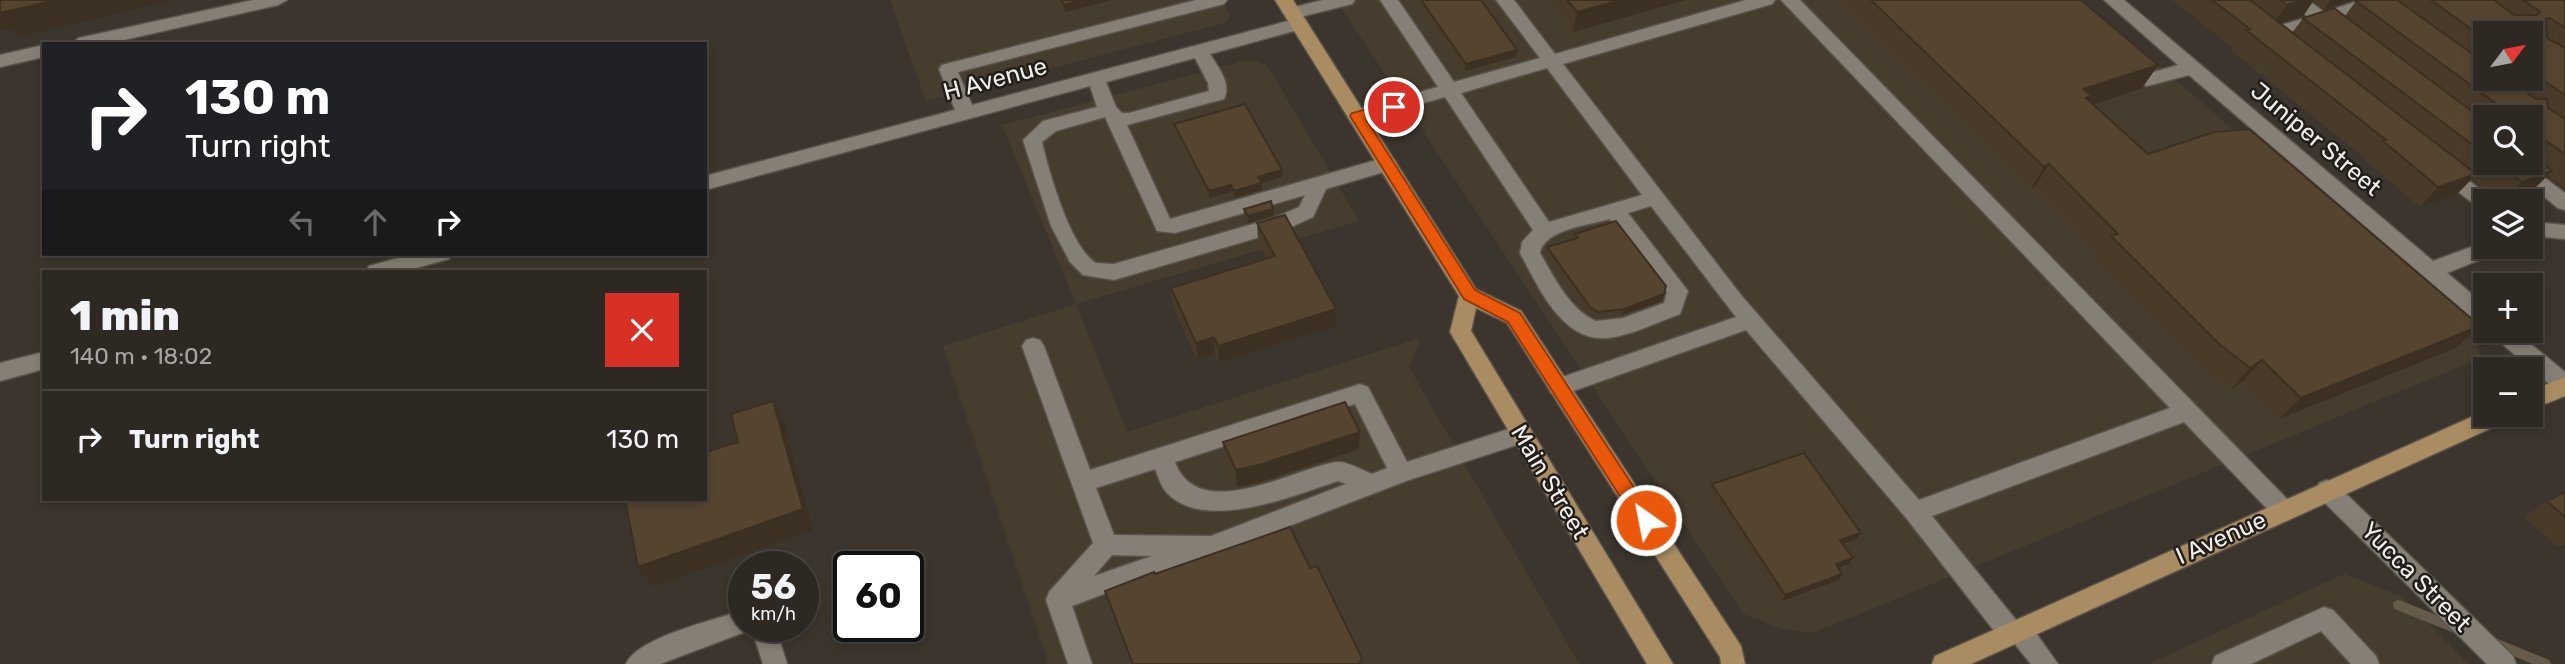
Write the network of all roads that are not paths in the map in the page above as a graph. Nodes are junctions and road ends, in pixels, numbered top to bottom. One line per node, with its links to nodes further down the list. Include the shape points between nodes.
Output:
1 (278, 0): 12 (street)
2 (1218, 0): 28 (street, via 948,69)
3 (1346, 0): 13 (street, H Avenue)
4 (1389, 0): 27 (street)
5 (1505, 0): 24 (street)
6 (1766, 0): 24 (street)
7 (1790, 0): 57 (street)
8 (2113, 0): 25 (street, Juniper Street)
9 (2223, 0): 16 (street)
10 (2298, 0): 14 (street)
11 (2374, 1): 14 (street); 15 (street)
12 (207, 8): 17 (street)
13 (1292, 12): 20 (street, H Avenue); 30 (main road)
14 (2322, 19): 16 (street); 18 (street)
15 (2395, 19)
16 (2269, 35): 21 (street)
17 (86, 42)
18 (2355, 43)
19 (42, 51): 23 (street)
20 (1200, 51): 26 (street, H Avenue); 29 (street, via 1217,83 1218,95 1129,120)
21 (2291, 52)
22 (2116, 53): 25 (street, via 2147,80)
23 (0, 61)
24 (1550, 62): 27 (street); 37 (street)
25 (2191, 68): 46 (street, Juniper Street)
26 (1096, 79): 28 (street, H Avenue); 29 (street)
27 (1449, 91): 30 (street); 40 (street)
28 (966, 114): 34 (street, H Avenue)
29 (1113, 114): 35 (street, via 1164,226); 35 (street, via 1050,126 1031,140 1064,229 1080,263 1092,271 1114,272 1280,224 1306,212)
30 (1357, 116): 32 (main road)
31 (2431, 160): 36 (street)
32 (1387, 164): 35 (street); 47 (main road)
33 (2528, 175): 38 (street)
34 (707, 182)
35 (1317, 184)
36 (2473, 193)
37 (1655, 198): 39 (street); 49 (street)
38 (2565, 203)
39 (1614, 210): 40 (street); 40 (street, via 1678,291 1673,308 1605,331 1587,328 1571,316 1530,253 1532,242)
40 (1544, 230)
41 (2543, 230): 42 (street)
42 (2565, 232)
43 (2473, 254): 46 (street)
44 (434, 256): 45 (street)
45 (380, 270)
46 (2430, 271): 48 (street, Juniper Street)
47 (1469, 295): 55 (main road, via 1514,317); 59 (main road, Main Street, via 1460,332)
48 (2473, 307)
49 (1751, 320): 55 (street); 66 (street)
50 (2515, 343): 54 (street)
51 (1033, 346): 62 (street)
52 (42, 361): 53 (street)
53 (0, 372)
54 (2565, 385): 56 (main road)
55 (1559, 387): 77 (main road, via 1732,654)
56 (2543, 395)
57 (2187, 411): 65 (street); 66 (street)
58 (2473, 426): 64 (main road, I Avenue)
59 (1521, 433): 61 (street); 76 (main road, Main Street)
60 (1162, 457): 61 (street, via 1360,393); 62 (street); 63 (street, via 1175,486 1195,499 1249,499 1339,471)
61 (1401, 473): 63 (street)
62 (1084, 482): 67 (street)
63 (1371, 484): 68 (street)
64 (2328, 490): 65 (main road, I Avenue); 82 (street, Yucca Street)
65 (2283, 510): 71 (main road, I Avenue)
66 (1915, 512): 71 (street)
67 (1106, 545): 68 (street); 69 (street)
68 (1211, 546): 69 (street)
69 (1058, 600): 75 (street)
70 (728, 627): 73 (street, via 660,650)
71 (2015, 632): 78 (main road, I Avenue); 79 (street)
72 (769, 642): 74 (street)
73 (638, 664)
74 (775, 664)
75 (1080, 664)
76 (1661, 664)
77 (1733, 664)
78 (1944, 664)
79 (2046, 664)
80 (2224, 664): 81 (street, via 2324,618)
81 (2367, 664)
82 (2504, 664)

